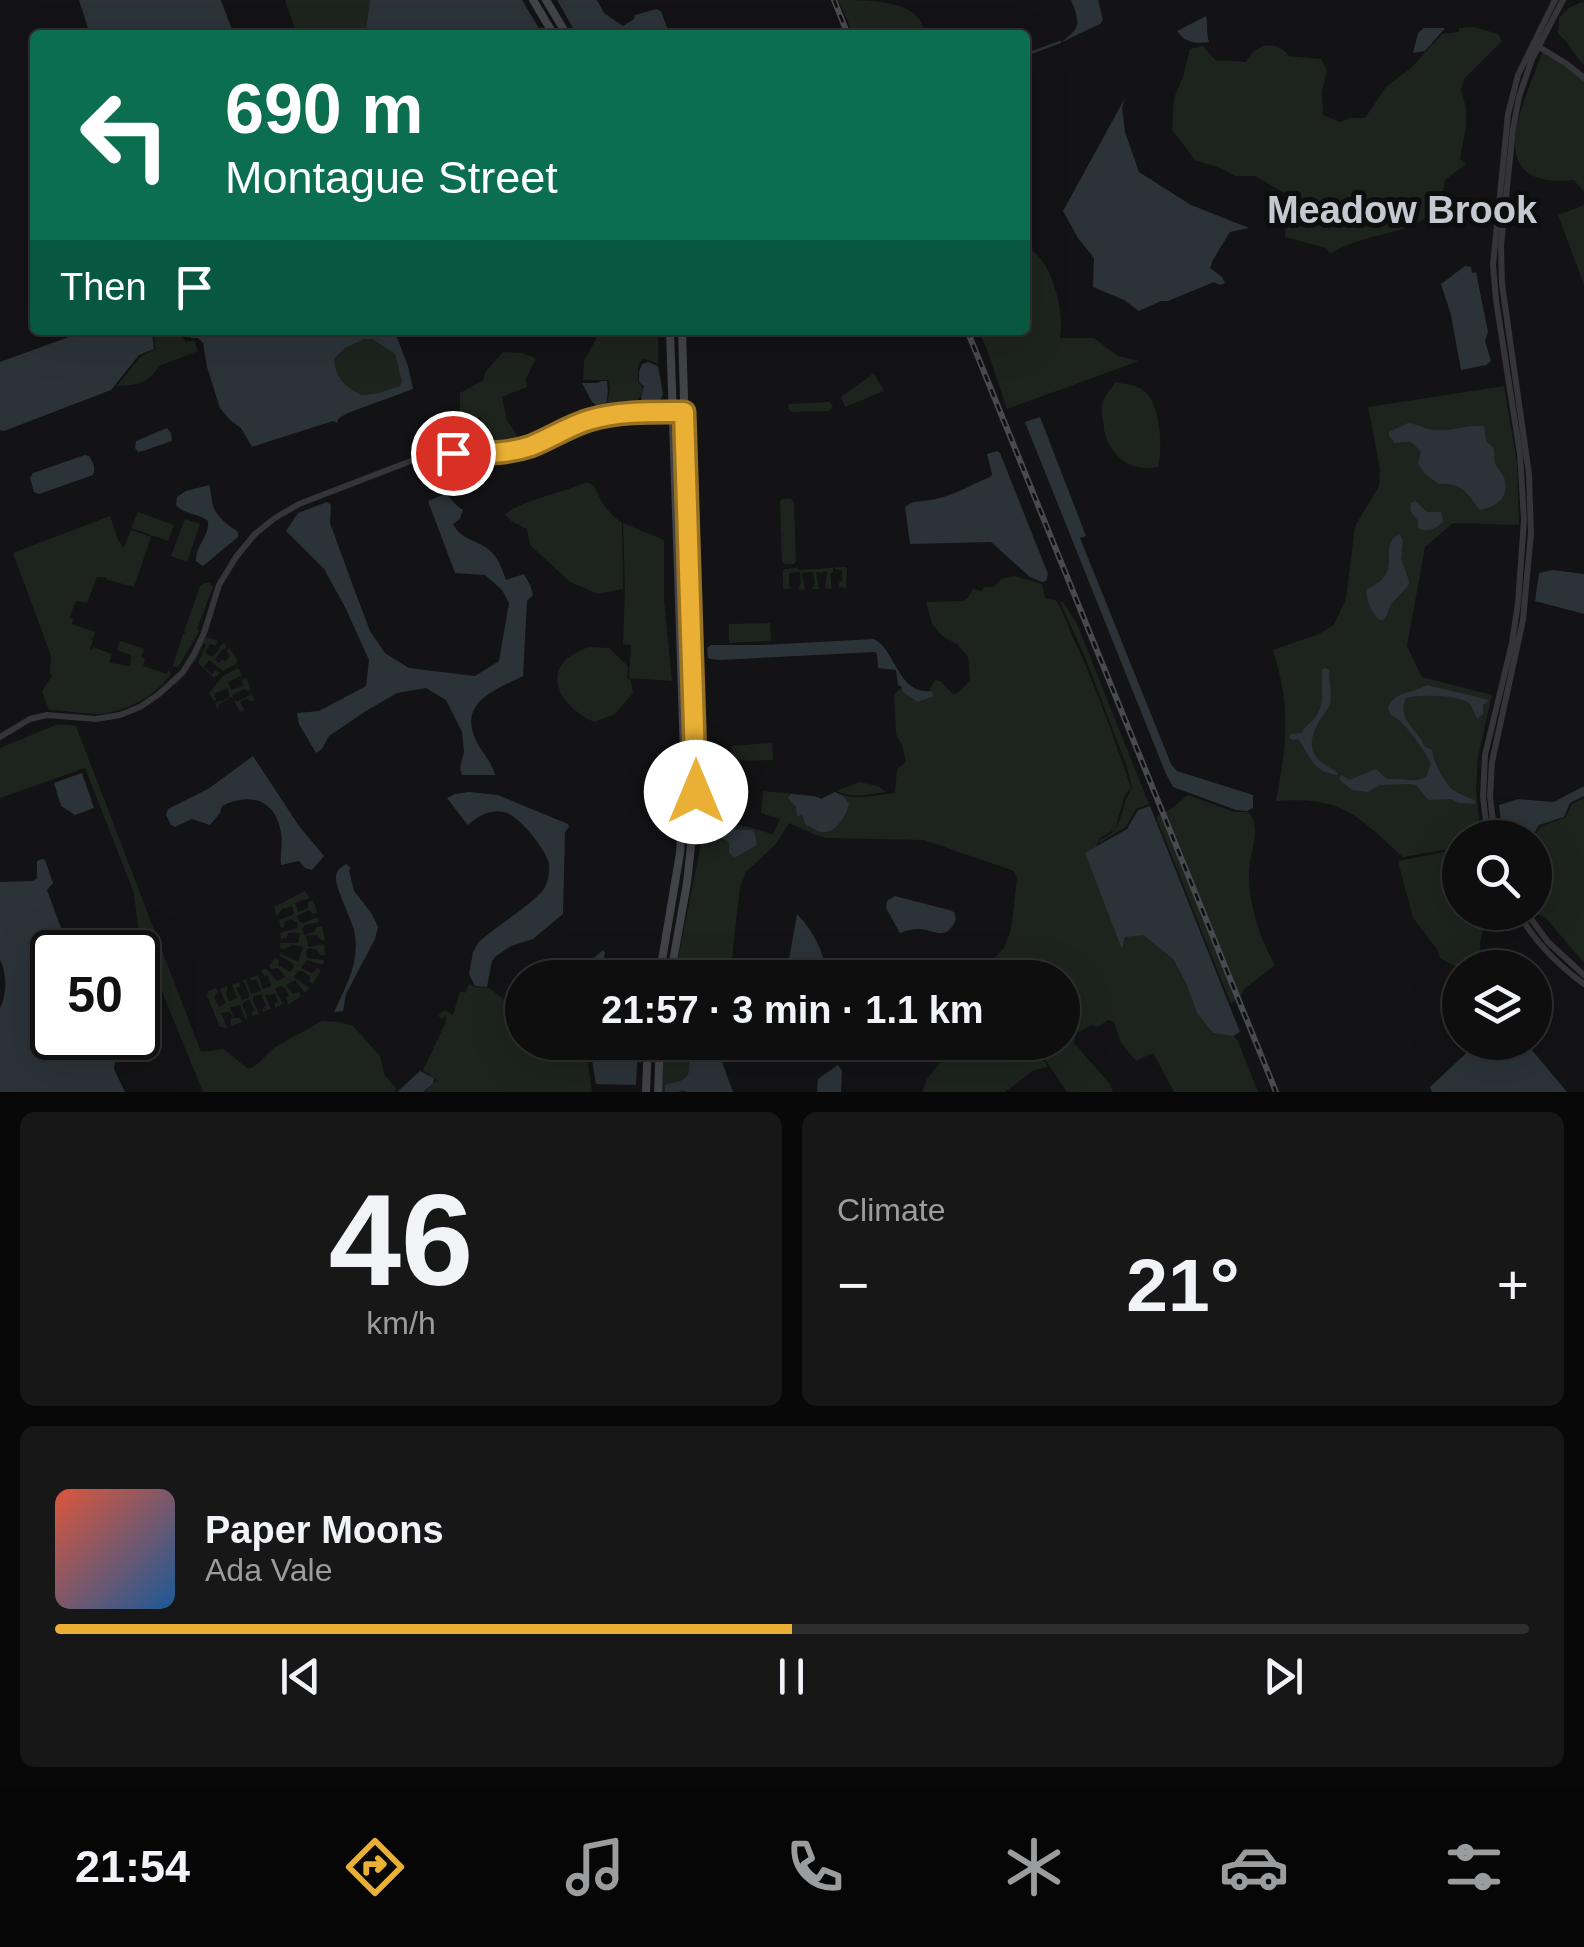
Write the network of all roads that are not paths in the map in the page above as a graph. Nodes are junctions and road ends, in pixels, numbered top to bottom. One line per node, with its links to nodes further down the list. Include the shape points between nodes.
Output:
1 (533, 0): 5 (main road)
2 (546, 0): 6 (main road)
3 (1555, 0): 7 (street)
4 (1563, 0): 7 (street)
5 (551, 30)
6 (564, 30)
7 (1536, 45): 8 (street); 9 (street, via 1518,75); 10 (street)
8 (1584, 78)
9 (1510, 109): 10 (street); 11 (street)
10 (1510, 156): 12 (street)
11 (1494, 250): 12 (street); 18 (street, via 1524,532 1512,644 1485,755)
12 (1502, 284): 19 (street, via 1532,533 1523,620 1492,762)
13 (670, 335): 15 (main road)
14 (682, 335): 16 (main road)
15 (674, 412): 16 (street); 17 (street, via 589,420 494,454 429,454 298,504 236,557 198,647 159,694 140,707 96,719 30,719); 22 (main road, via 684,796)
16 (684, 412): 23 (main road, via 696,800)
17 (0, 737)
18 (1488, 820)
19 (1491, 820)
20 (1528, 930): 25 (street)
21 (1539, 930): 24 (street)
22 (662, 960)
23 (673, 960)
24 (1584, 975)
25 (1584, 984)
26 (647, 1060): 28 (main road)
27 (659, 1060): 29 (main road)
28 (646, 1092)
29 (658, 1092)

